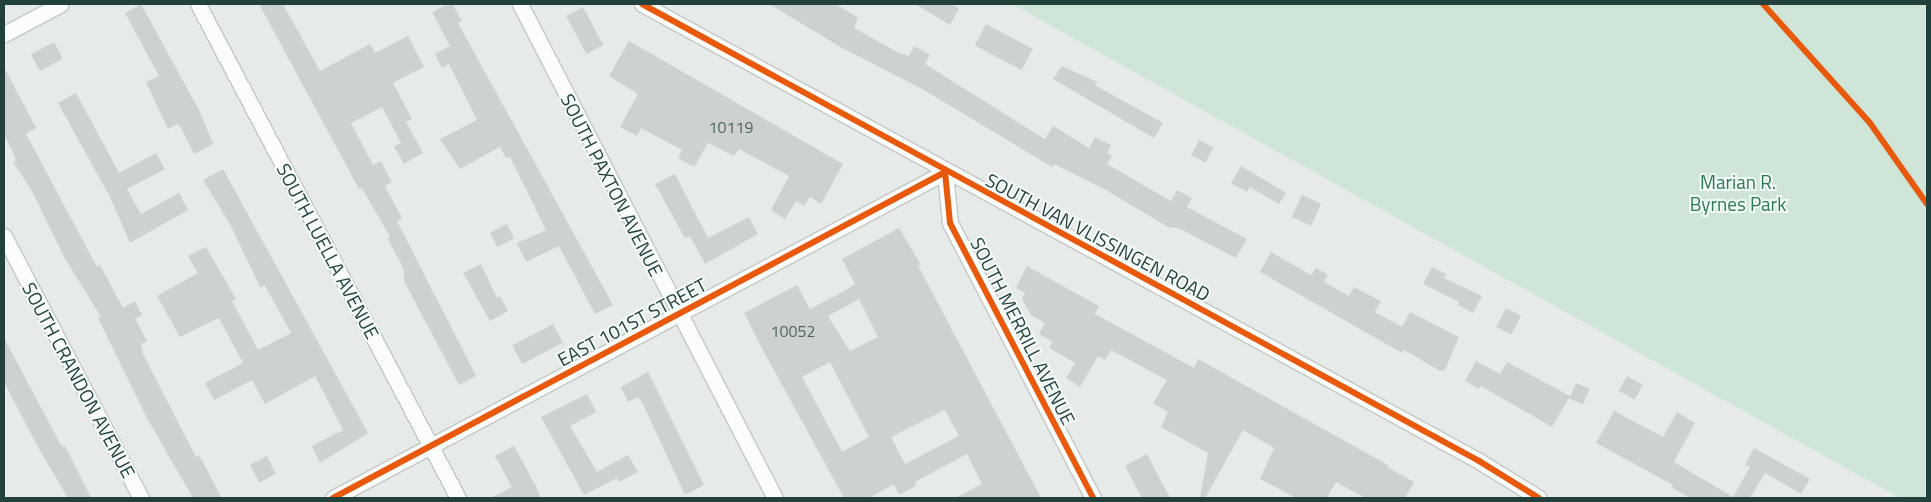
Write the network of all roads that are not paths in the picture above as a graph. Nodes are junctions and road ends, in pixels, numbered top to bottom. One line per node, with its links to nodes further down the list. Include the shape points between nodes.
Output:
1 (61, 4): 5 (street)
2 (198, 4): 9 (street, SOUTH LUELLA AVENUE)
3 (520, 4): 8 (street, SOUTH PAXTON AVENUE)
4 (642, 4): 6 (street, SOUTH VAN VLISSINGEN ROAD)
5 (4, 34)
6 (945, 172): 8 (street, EAST 101ST STREET); 14 (street, SOUTH MERRILL AVENUE, via 950,223); 15 (street, SOUTH VAN VLISSINGEN ROAD, via 1479,461)
7 (4, 236): 10 (street, SOUTH CRANDON AVENUE)
8 (678, 314): 9 (street, EAST 101ST STREET); 13 (street, SOUTH PAXTON AVENUE)
9 (430, 446): 11 (street, EAST 101ST STREET); 12 (street, SOUTH LUELLA AVENUE)
10 (141, 498)
11 (333, 498)
12 (458, 498)
13 (775, 498)
14 (1093, 498)
15 (1539, 498)

